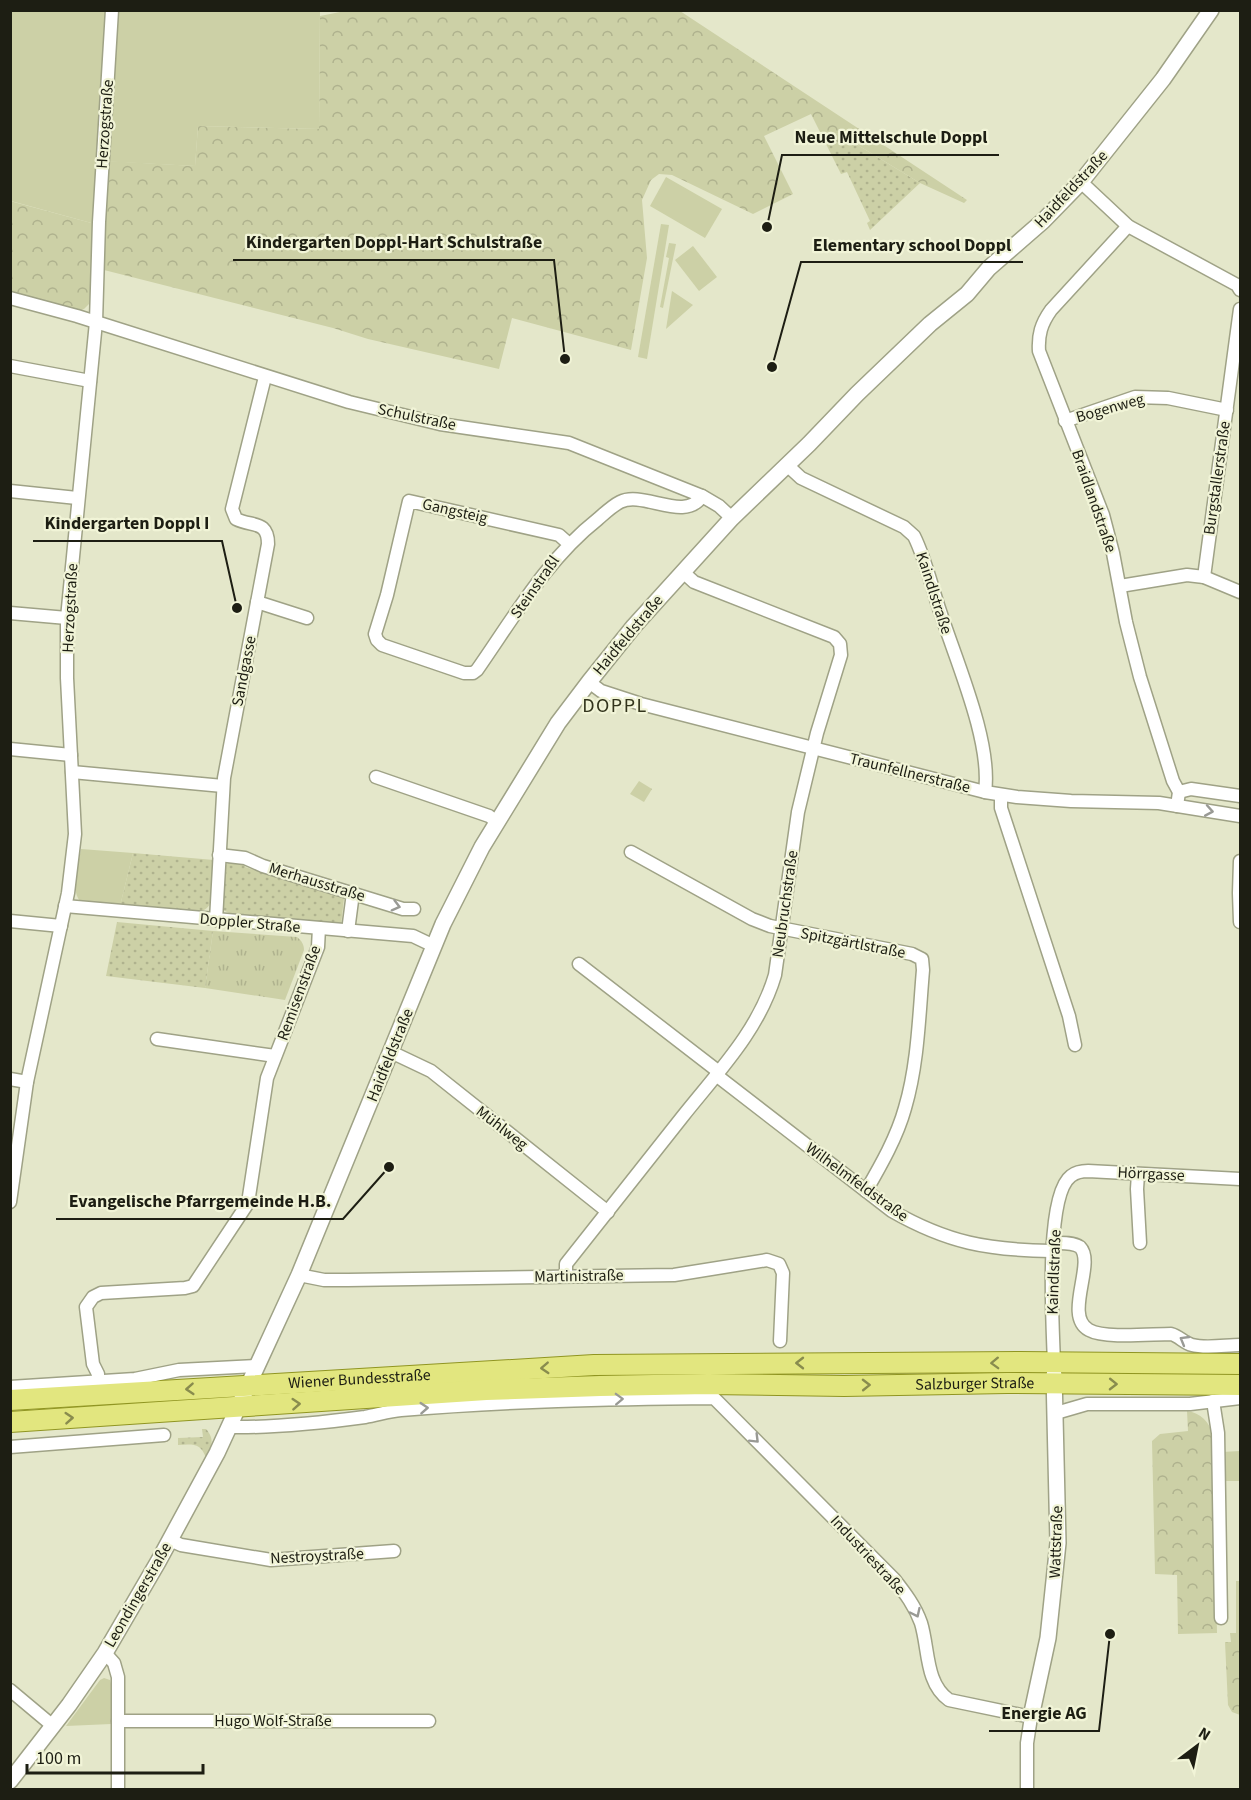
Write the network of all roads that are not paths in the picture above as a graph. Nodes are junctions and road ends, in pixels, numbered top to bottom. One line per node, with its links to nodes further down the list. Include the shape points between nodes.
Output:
1 (112, 10): 8 (street, Herzogstraße)
2 (1211, 10): 3 (street, Haidfeldstraße, via 1163,79)
3 (1081, 182): 4 (street); 14 (street, Haidfeldstraße)
4 (1128, 226): 5 (street); 13 (street, Braidlandstraße, via 1041,325 1039,351)
5 (1240, 290)
6 (10, 298): 8 (street, Schulstraße)
7 (1240, 309): 12 (street, Burgstallerstraße)
8 (96, 322): 10 (street, Schulstraße); 11 (street, Herzogstraße)
9 (10, 366): 11 (street)
10 (266, 377): 16 (street, Schulstraße, via 417,419 569,443); 24 (street, Sandgasse, via 232,509 236,519 264,528 268,534)
11 (90, 381): 17 (street, Herzogstraße)
12 (1227, 410): 13 (street, Bogenweg, via 1151,396 1135,397); 21 (street, Burgstallerstraße)
13 (1065, 421): 22 (street, Braidlandstraße, via 1103,515)
14 (787, 465): 18 (street, Haidfeldstraße); 36 (street, Kaindlstraße, via 801,478 904,527 914,536 976,720 985,761)
15 (10, 491): 17 (street)
16 (702, 496): 18 (street, Schulstraße); 19 (street, Steinstraßl, via 686,507 626,500)
17 (77, 498): 26 (street, Herzogstraße)
18 (732, 519): 20 (street, Haidfeldstraße)
19 (568, 543): 28 (street, Steinstraßl, via 473,673); 28 (street, Gangsteig, via 559,535 409,501)
20 (683, 572): 29 (street, Haidfeldstraße); 30 (street, Neubruchstraße, via 694,582 840,644 841,655)
21 (1204, 577): 22 (street, via 1173,576); 23 (street)
22 (1120, 586): 37 (street, Braidlandstraße, via 1140,677)
23 (1240, 592)
24 (257, 602): 27 (street); 35 (street, Sandgasse)
25 (10, 613): 26 (street)
26 (67, 618): 32 (street, Herzogstraße)
27 (307, 618)
28 (376, 640)
29 (589, 682): 30 (street, Traunfellnerstraße, via 601,691 641,704); 42 (street, Haidfeldstraße)
30 (813, 748): 36 (street, Traunfellnerstraße); 54 (street, Neubruchstraße, via 798,812)
31 (10, 749): 32 (street)
32 (71, 755): 33 (street, Herzogstraße)
33 (72, 772): 35 (street); 47 (street, Herzogstraße, via 74,850)
34 (376, 777): 42 (street)
35 (224, 786): 44 (street, Sandgasse)
36 (985, 792): 38 (street, Traunfellnerstraße)
37 (1179, 792): 39 (street, via 1191,789); 40 (street)
38 (1001, 795): 40 (street, Traunfellnerstraße); 59 (street, via 1001,808)
39 (1240, 796)
40 (1177, 806): 41 (street, Traunfellnerstraße, one-way to 41)
41 (1240, 816)
42 (497, 822): 56 (street, Haidfeldstraße)
43 (631, 852): 54 (street, Spitzgärtlstraße, via 752,919)
44 (219, 855): 46 (street, Merhausstraße, via 245,858); 49 (street, Sandgasse)
45 (1240, 861): 51 (street)
46 (353, 894): 48 (street, Merhausstraße, one-way to 48); 55 (street)
47 (65, 906): 49 (street, Doppler Straße); 52 (street, Herzogstraße)
48 (414, 909)
49 (216, 920): 53 (street, Doppler Straße)
50 (10, 921): 52 (street)
51 (1240, 922)
52 (61, 926): 64 (street, Herzogstraße)
53 (319, 928): 55 (street, Doppler Straße); 61 (street, Remisenstraße, via 318,947)
54 (781, 929): 62 (street, Neubruchstraße, via 770,993 747,1034); 68 (street, Spitzgärtlstraße, via 922,959 914,1062 905,1109)
55 (348, 931): 56 (street, Doppler Straße, via 413,936)
56 (434, 946): 60 (street, Haidfeldstraße)
57 (579, 963): 62 (street, Wilhelmfeldstraße)
58 (157, 1039): 61 (street, Remisenstraße)
59 (1075, 1045)
60 (391, 1052): 70 (street, Mühlweg, via 431,1071); 73 (street, Haidfeldstraße)
61 (275, 1056): 81 (street, Remisenstraße, via 267,1078 248,1203 193,1286 101,1293 89,1302 86,1307)
62 (718, 1073): 68 (street, Wilhelmfeldstraße); 70 (street, Neubruchstraße)
63 (10, 1079): 64 (street)
64 (27, 1082): 69 (street, Herzogstraße)
65 (1138, 1174): 66 (street, Hörrgasse); 67 (street, Hörrgasse, via 1078,1172); 71 (street)
66 (1240, 1179)
67 (1065, 1182): 72 (street, Kaindlstraße)
68 (866, 1191): 72 (street, Wilhelmfeldstraße, via 920,1227 947,1238 1006,1250)
69 (10, 1202)
70 (608, 1212): 74 (street, Neubruchstraße, via 566,1264)
71 (1140, 1243)
72 (1052, 1247): 76 (street, one-way to 72, via 1193,1346 1171,1334 1104,1334 1089,1330 1079,1311 1083,1252 1074,1245); 80 (street, Kaindlstraße)
73 (299, 1275): 74 (street, Martinistraße, via 324,1280); 79 (street, Haidfeldstraße)
74 (566, 1276): 75 (street, Martinistraße, via 674,1275 774,1261 783,1273)
75 (780, 1341)
76 (1240, 1345)
77 (709, 1363): 80 (main road, Salzburger Straße, one-way to 77); 85 (main road, Wiener Bundesstraße, one-way to 85, via 572,1366)
78 (1240, 1364): 80 (main road, Salzburger Straße)
79 (257, 1366): 81 (street, via 179,1370); 85 (street, Haidfeldstraße)
80 (1054, 1373): 82 (main road, Salzburger Straße, one-way to 82); 84 (main road, Salzburger Straße, one-way to 80); 90 (street, Wattstraße)
81 (98, 1381): 83 (street)
82 (1240, 1385)
83 (10, 1386)
84 (711, 1391): 87 (main road, Wiener Bundesstraße, via 486,1390); 91 (street, Wiener Bundesstraße, one-way to 84); 101 (street, Industriestraße, one-way to 101, via 894,1579 916,1610 931,1674 940,1693 950,1700)
85 (243, 1396): 87 (main road, Wiener Bundesstraße, one-way to 87); 88 (main road, Wiener Bundesstraße, one-way to 88); 92 (main road, Wiener Bundesstraße, one-way to 85); 93 (street, Leondingerstraße)
86 (1240, 1398): 89 (street)
87 (353, 1399): 91 (street, Wiener Bundesstraße)
88 (10, 1400)
89 (1213, 1401): 90 (street, via 1087,1404); 98 (street, via 1218,1432)
90 (1056, 1413): 101 (street, Wattstraße, via 1055,1581 1048,1638)
91 (378, 1414): 93 (street, Wiener Bundesstraße, via 265,1428)
92 (10, 1422)
93 (229, 1427): 96 (street, Leondingerstraße)
94 (164, 1435): 95 (street)
95 (10, 1447)
96 (170, 1540): 97 (street, Nestroystraße, via 271,1560); 99 (street, Leondingerstraße)
97 (394, 1551)
98 (1221, 1618)
99 (105, 1653): 102 (street, via 116,1669); 104 (street, Leondingerstraße)
100 (10, 1690): 104 (street)
101 (1031, 1717): 107 (street)
102 (118, 1720): 103 (street, Hugo Wolf-Straße); 106 (street)
103 (429, 1721)
104 (53, 1726): 105 (street, Leondingerstraße)
105 (10, 1781)
106 (118, 1790)
107 (1027, 1790)

